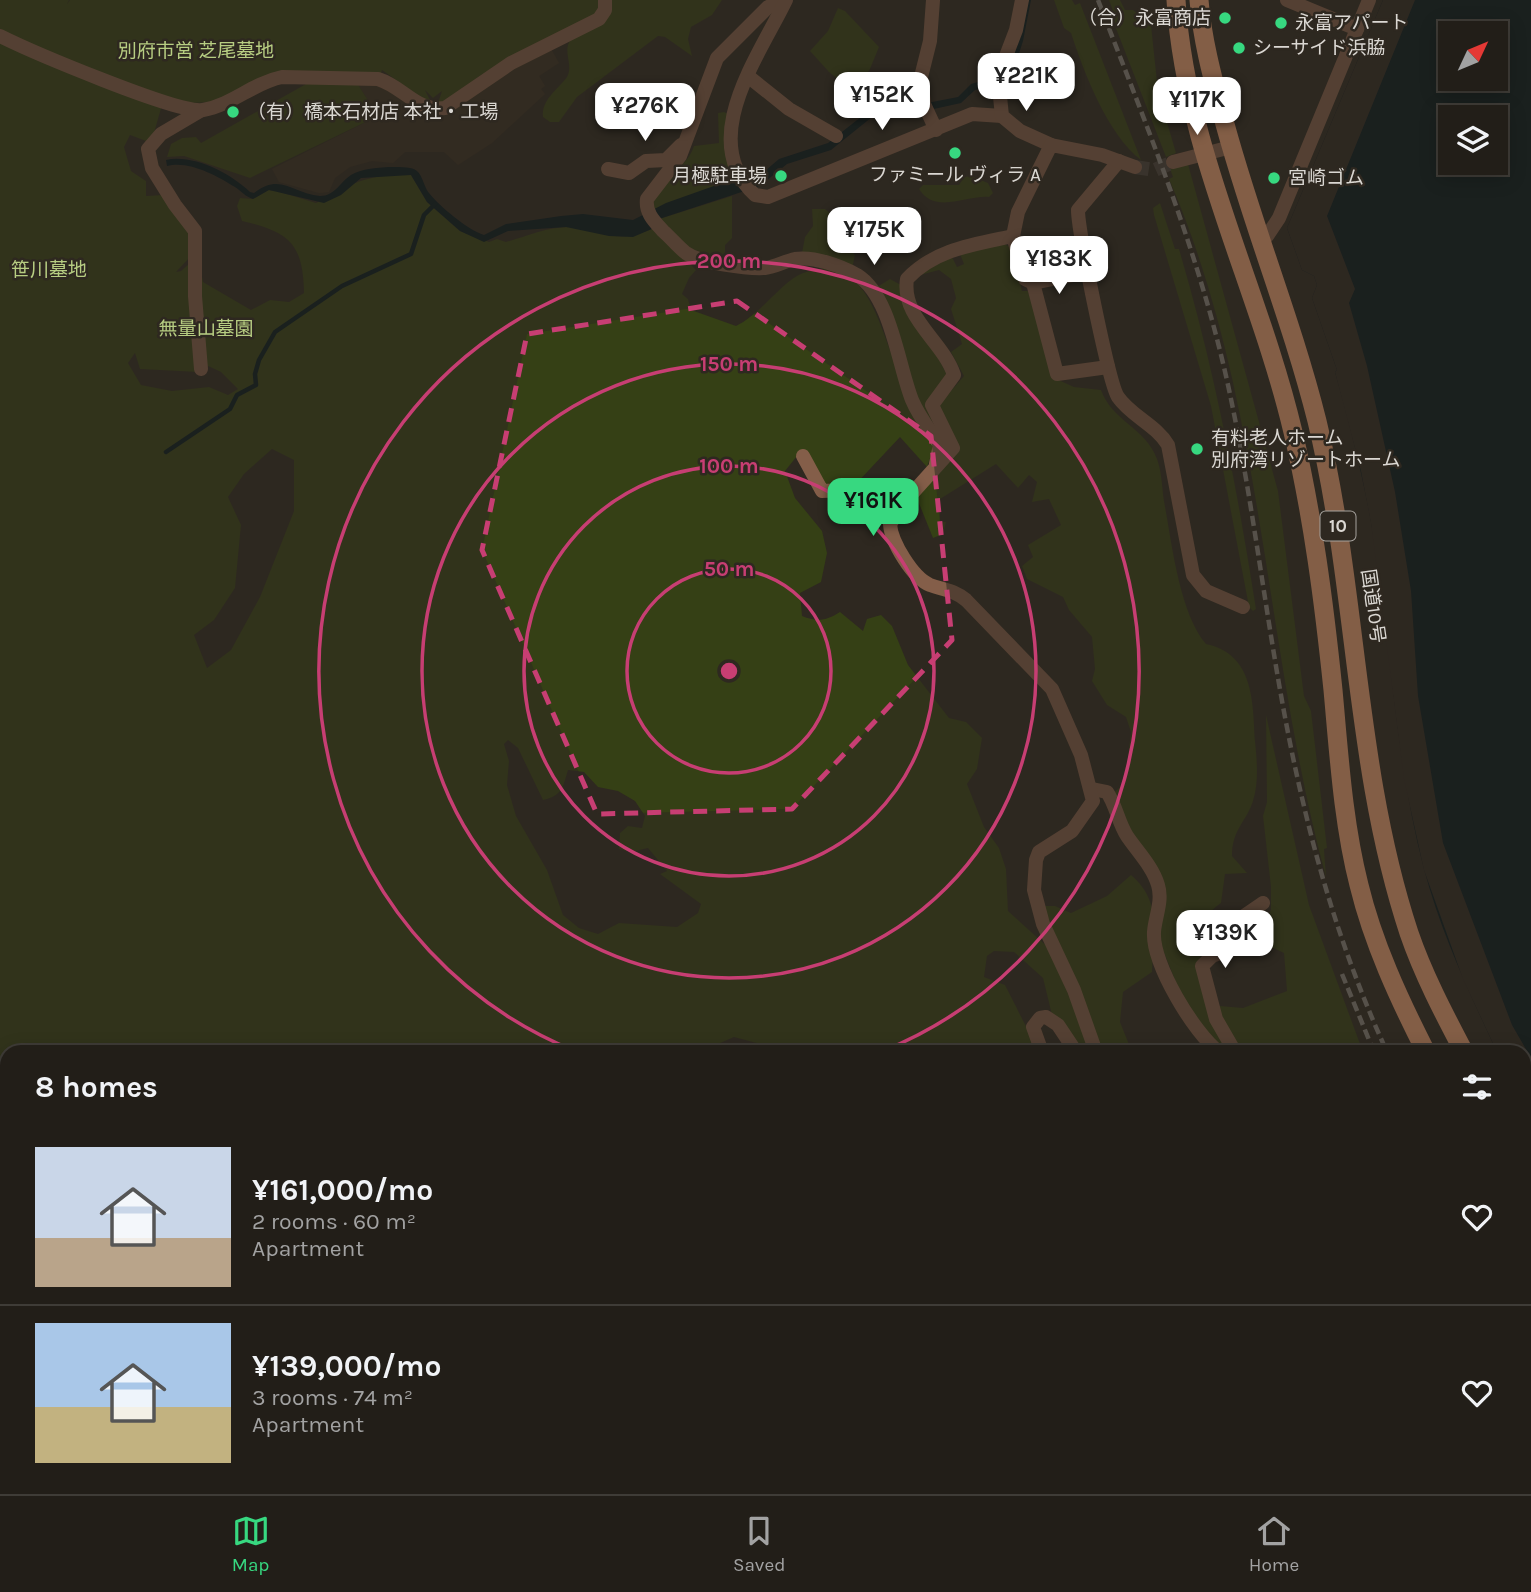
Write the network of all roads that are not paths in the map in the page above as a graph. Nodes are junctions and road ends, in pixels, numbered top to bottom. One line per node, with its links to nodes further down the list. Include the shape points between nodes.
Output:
1 (605, 0): 12 (street, via 606,10 599,19 511,63 445,108 418,105 378,79 282,78 267,80 228,104)
2 (784, 0): 11 (street); 16 (street, via 768,7 717,58)
3 (933, 0): 14 (street, via 921,77 925,107)
4 (1022, 0): 13 (street, via 998,80)
5 (1176, 0): 19 (highway, 10, via 1183,53)
6 (1199, 0): 18 (highway, 国道10号 / 10)
7 (1287, 0): 9 (street)
8 (1369, 0): 9 (street)
9 (1357, 29): 25 (street, via 1275,227)
10 (0, 36): 12 (street, via 97,77)
11 (748, 78): 14 (street, via 732,113 729,151 759,197); 15 (street)
12 (200, 111): 29 (street, via 161,134 148,149 152,168 195,230)
13 (1002, 116): 14 (street, via 972,114); 17 (street, via 1020,131)
14 (936, 130)
15 (836, 136)
16 (687, 139): 23 (street, via 666,160 646,161 629,173); 31 (street, via 675,165 647,199 651,217 688,254 705,260 765,268 797,259 820,261 857,275 869,285 879,299 912,401 940,445)
17 (1051, 145): 20 (street); 24 (street, via 1018,212)
18 (1230, 147): 19 (street); 25 (highway, 国道10号 / 10)
19 (1207, 153): 21 (street); 41 (highway, 10, via 1275,367 1309,506 1345,807 1359,885 1396,991)
20 (1119, 161): 22 (street); 28 (street, via 1078,210)
21 (1173, 162)
22 (1135, 167)
23 (608, 169)
24 (1013, 236): 27 (street, via 1026,279); 31 (street, via 972,242 920,267 907,279 908,300 918,322 954,375 932,405 953,443)
25 (1259, 240): 42 (highway, 国道10号 / 10, via 1325,454 1349,594 1366,741 1391,869 1410,936)
26 (1078, 274): 27 (street)
27 (1033, 283): 28 (street, via 1057,374)
28 (1108, 367): 33 (street, via 1119,398 1168,445 1193,575 1206,591)
29 (201, 369)
30 (803, 456): 32 (street, via 822,491 871,489)
31 (935, 466): 32 (street)
32 (908, 498): 34 (street, via 890,524 903,558 928,584 961,596 1052,689)
33 (1243, 607)
34 (1091, 789): 38 (street, via 1093,801 1079,823 1039,852 1034,890 1043,924); 39 (street, via 1107,792 1126,835 1155,877 1160,902 1154,931 1157,950 1185,1014)
35 (1262, 903): 40 (street, via 1240,924 1244,946 1212,956 1202,966 1216,1019)
36 (1039, 1045): 37 (street, via 1033,1027 1046,1017 1058,1025)
37 (1071, 1045)
38 (1094, 1045)
39 (1211, 1045)
40 (1231, 1045)
41 (1423, 1045)
42 (1461, 1045)

